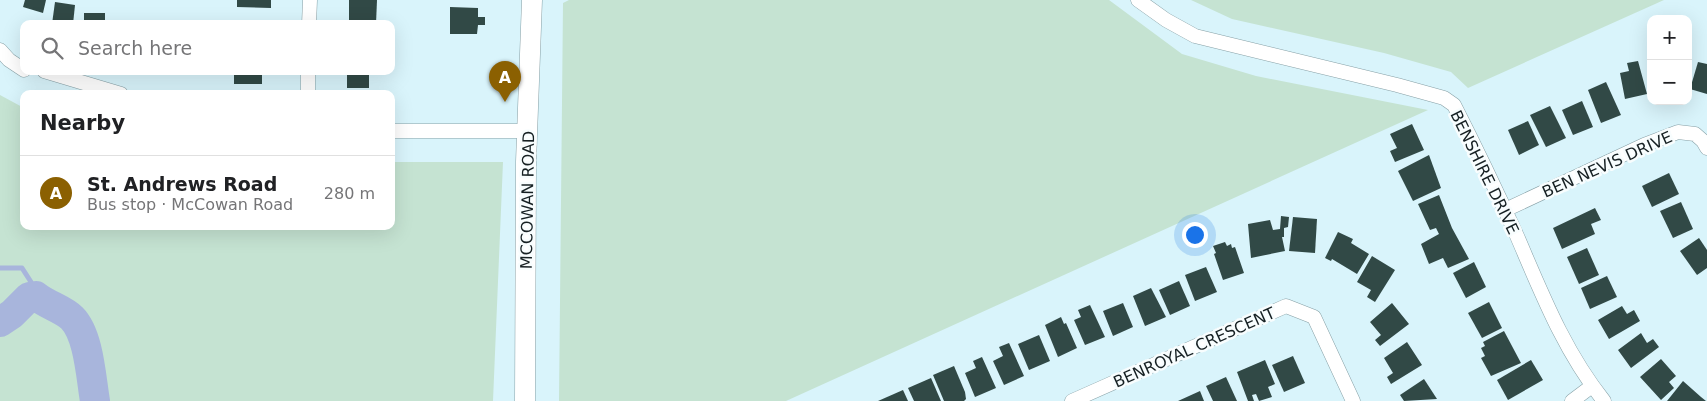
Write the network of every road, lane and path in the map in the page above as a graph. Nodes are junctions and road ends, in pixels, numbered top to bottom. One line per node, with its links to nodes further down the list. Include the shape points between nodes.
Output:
1 (310, 0): 4 (street)
2 (532, 0): 12 (main road, MCCOWAN ROAD)
3 (1138, 0): 14 (street, BENSHIRE DRIVE, via 1195,36 1444,98 1454,105)
4 (309, 20)
5 (0, 50): 6 (street)
6 (20, 67)
7 (58, 75): 9 (street)
8 (308, 75): 10 (street)
9 (108, 90)
10 (308, 90)
11 (395, 131): 12 (street)
12 (528, 132): 16 (main road, MCCOWAN ROAD)
13 (1707, 148): 14 (street, BEN NEVIS DRIVE, via 1695,134 1678,132)
14 (1504, 210): 15 (street, BENSHIRE DRIVE, via 1552,318)
15 (1592, 386): 19 (street); 20 (street, BENSHIRE DRIVE)
16 (525, 401)
17 (1072, 401): 18 (street, BENROYAL CRESCENT, via 1286,306 1314,317)
18 (1353, 401)
19 (1572, 401)
20 (1604, 401)

